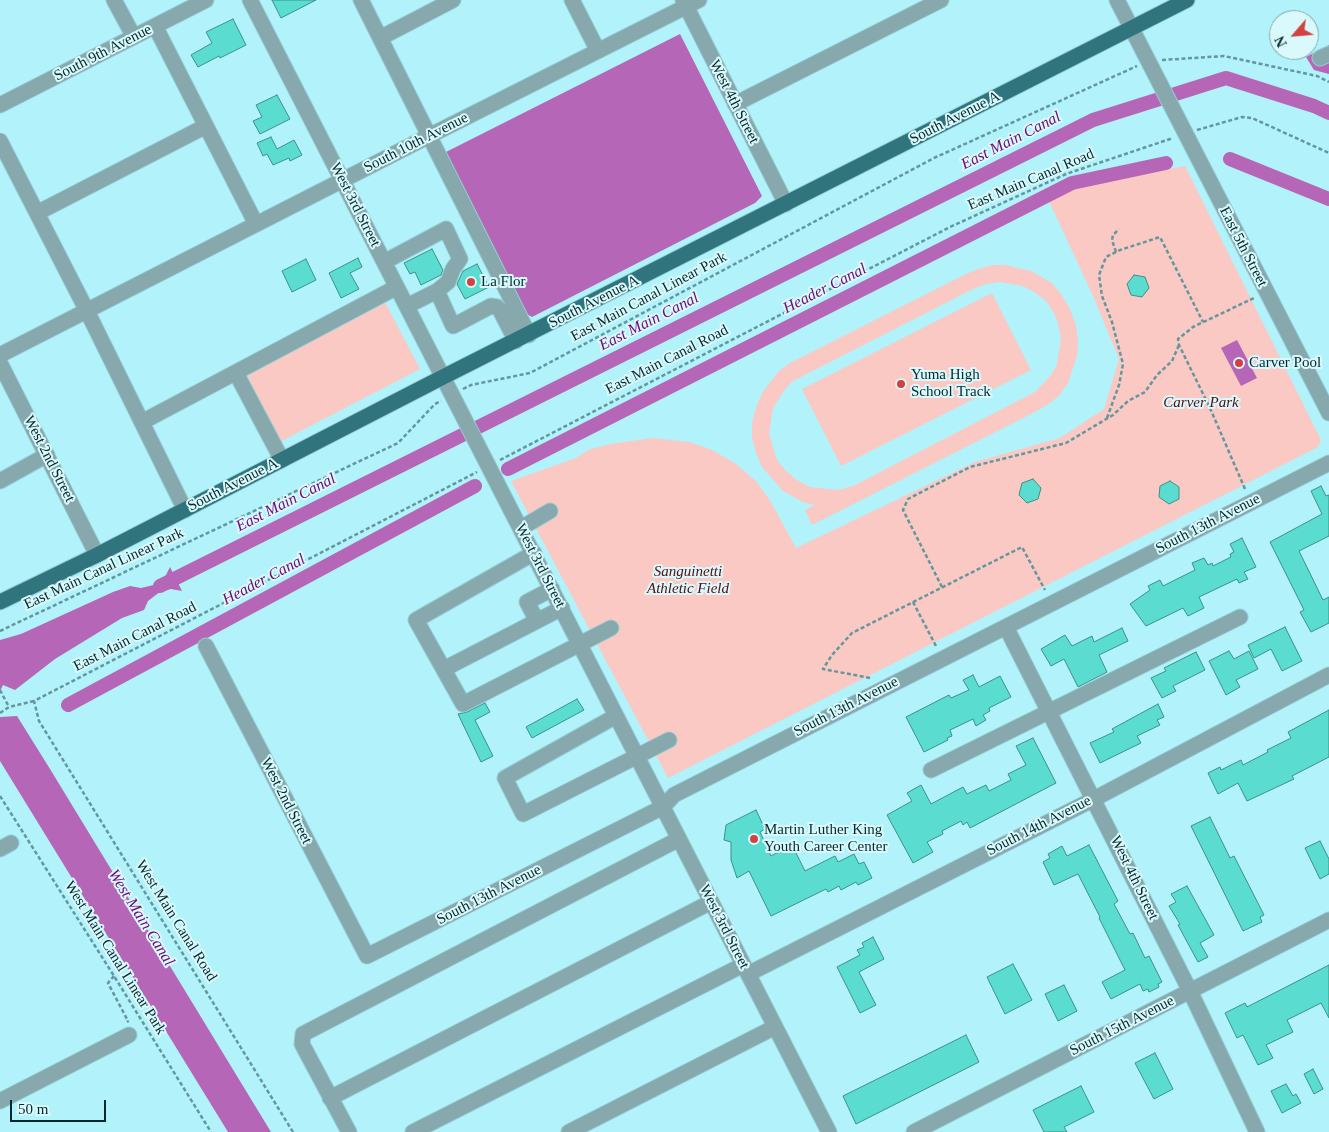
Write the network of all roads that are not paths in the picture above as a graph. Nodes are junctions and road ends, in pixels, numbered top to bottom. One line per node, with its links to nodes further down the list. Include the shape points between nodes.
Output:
1 (114, 0): 13 (street)
2 (250, 0): 21 (street, West 3rd Street)
3 (362, 0): 14 (street)
4 (453, 0): 14 (street)
5 (572, 0): 15 (street)
6 (941, 0): 16 (street)
7 (1117, 0): 12 (street, East 5th Street)
8 (1187, 0): 12 (main road, South Avenue A)
9 (201, 1): 11 (street, South 9th Avenue)
10 (690, 2): 15 (street, South 10th Avenue); 16 (street, West 4th Street)
11 (155, 26): 13 (street, South 9th Avenue); 18 (street)
12 (1132, 28): 22 (main road, South Avenue A); 35 (street, East 5th Street)
13 (134, 37): 17 (street, South 9th Avenue)
14 (380, 38): 19 (street)
15 (598, 51): 19 (street, South 10th Avenue)
16 (735, 104): 22 (street, West 4th Street)
17 (0, 105)
18 (206, 126): 23 (street); 24 (street)
19 (429, 136): 21 (street, South 10th Avenue); 30 (street)
20 (0, 141): 23 (street)
21 (343, 181): 24 (street, South 10th Avenue); 25 (street, West 3rd Street)
22 (786, 204): 30 (main road, South Avenue A)
23 (37, 213): 29 (street)
24 (256, 224): 29 (street, South 10th Avenue)
25 (384, 262): 26 (street, West 3rd Street); 27 (street, via 446,229 460,259 448,282)
26 (397, 287): 28 (street, West 3rd Street); 33 (street)
27 (437, 291): 28 (street); 30 (street, via 454,326 492,306 500,310)
28 (407, 306): 34 (street, West 3rd Street)
29 (87, 311): 31 (street, South 10th Avenue); 36 (street)
30 (522, 338): 34 (main road, South Avenue A)
31 (0, 355)
32 (0, 363): 37 (street, West 2nd Street)
33 (236, 372): 36 (street); 38 (street)
34 (443, 377): 38 (main road, South Avenue A); 43 (street, West 3rd Street)
35 (1329, 413)
36 (142, 422): 41 (street)
37 (47, 456): 40 (street); 45 (street, West 2nd Street)
38 (282, 460): 41 (main road, South Avenue A)
39 (1329, 463): 51 (street, South 13th Avenue)
40 (0, 481)
41 (185, 510): 45 (main road, South Avenue A)
42 (550, 511): 43 (street)
43 (521, 528): 44 (street, West 3rd Street)
44 (534, 553): 46 (street, West 3rd Street); 55 (street, via 416,620)
45 (97, 555): 47 (main road, South Avenue A)
46 (552, 589): 48 (street, West 3rd Street); 50 (street, via 527,602)
47 (0, 602)
48 (562, 608): 50 (street); 53 (street, West 3rd Street)
49 (1240, 617): 57 (street)
50 (537, 621): 55 (street)
51 (1006, 627): 57 (street, West 4th Street); 63 (street, South 13th Avenue, via 674,794)
52 (611, 628): 53 (street)
53 (580, 644): 55 (street, via 463,704); 58 (street, West 3rd Street)
54 (206, 646): 67 (street, West 2nd Street)
55 (444, 669)
56 (1329, 675): 62 (street, South 14th Avenue)
57 (1049, 711): 61 (street); 62 (street, West 4th Street)
58 (616, 716): 60 (street, West 3rd Street); 60 (street, via 505,778 523,814)
59 (669, 740): 60 (street)
60 (637, 756): 63 (street, West 3rd Street)
61 (931, 770)
62 (1094, 799): 68 (street, South 14th Avenue); 69 (street, West 4th Street)
63 (663, 808): 64 (street, West 3rd Street); 67 (street, South 13th Avenue)
64 (679, 838): 65 (street, West 3rd Street); 72 (street, via 303,1034 302,1044)
65 (711, 902): 68 (street, West 3rd Street); 72 (street)
66 (1329, 920): 69 (street, South 15th Avenue)
67 (367, 956)
68 (746, 970): 70 (street, West 3rd Street); 75 (street, South 14th Avenue)
69 (1190, 991): 78 (street, South 15th Avenue); 79 (street, West 4th Street)
70 (775, 1027): 76 (street); 77 (street, West 3rd Street)
71 (126, 1030): 73 (street)
72 (330, 1098): 74 (street)
73 (0, 1101)
74 (349, 1132)
75 (413, 1132)
76 (569, 1132)
77 (829, 1132)
78 (914, 1132)
79 (1257, 1132)

